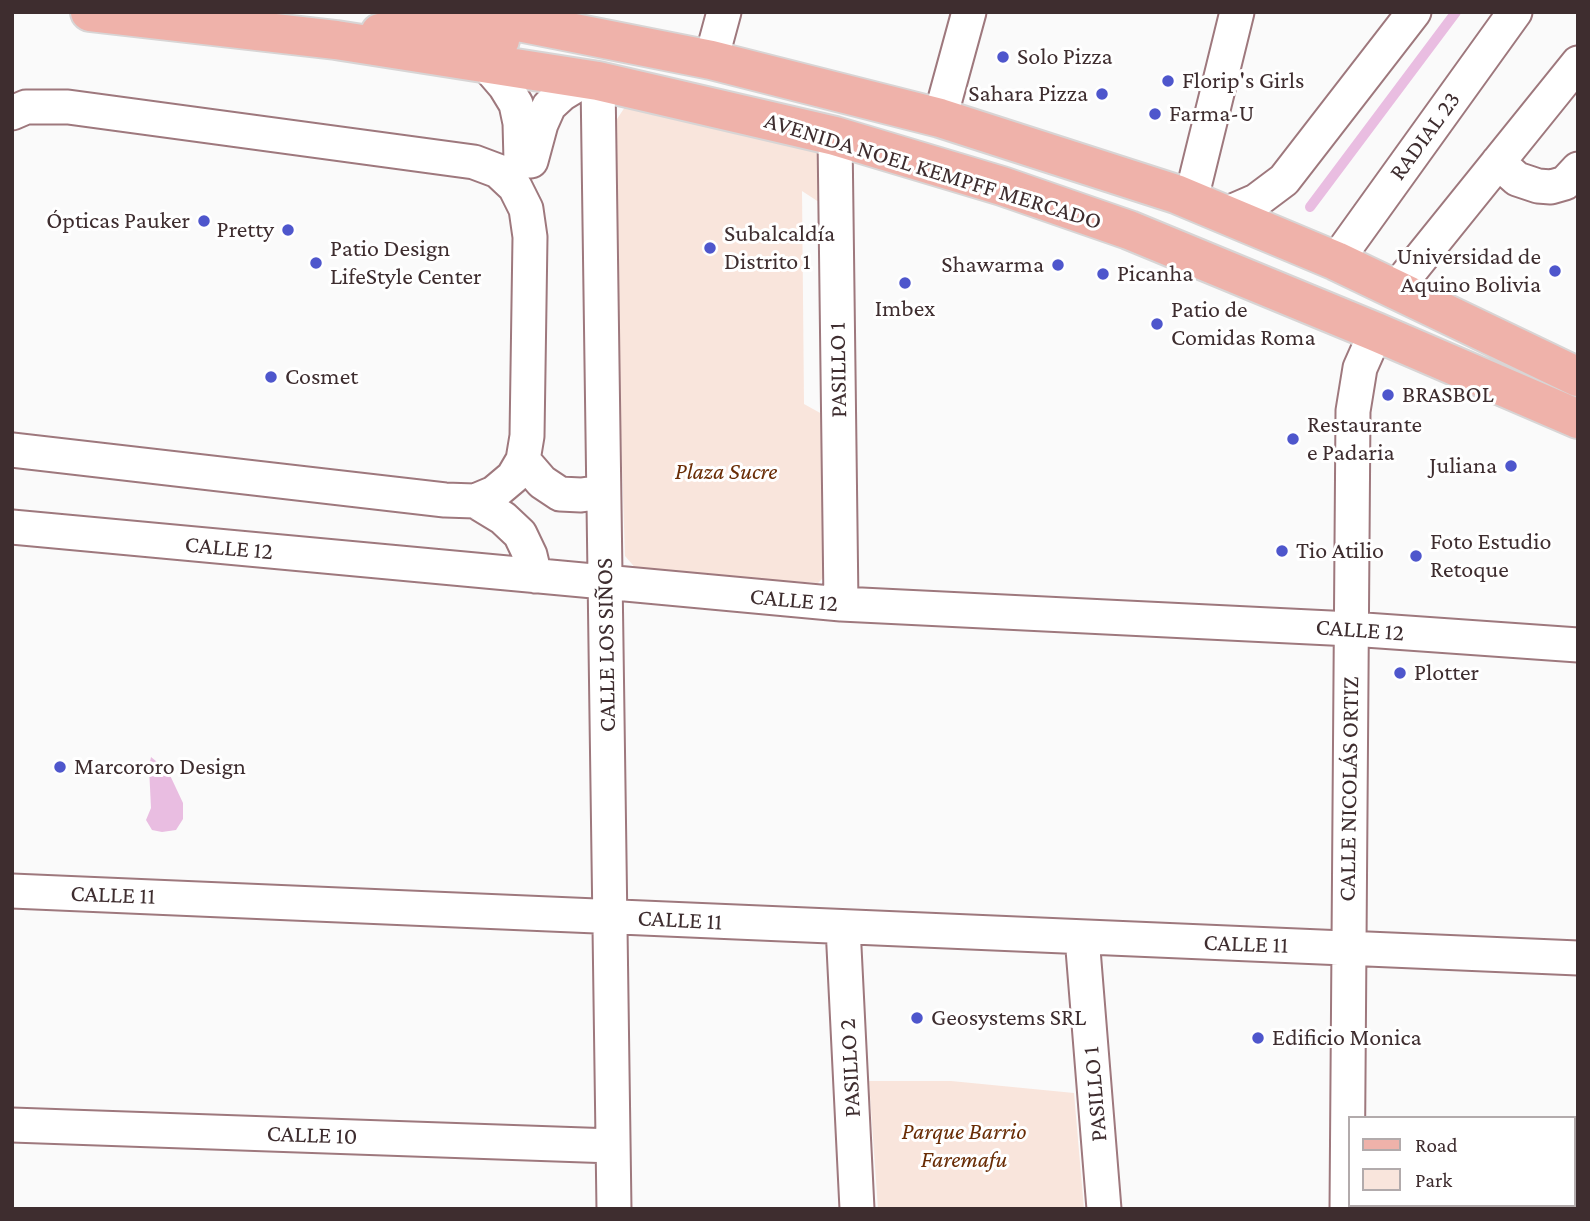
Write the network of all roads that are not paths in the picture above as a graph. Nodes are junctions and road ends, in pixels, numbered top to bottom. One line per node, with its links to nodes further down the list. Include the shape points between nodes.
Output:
1 (90, 12): 8 (main road, AVENIDA NOEL KEMPFF MERCADO)
2 (468, 12): 9 (main road, AVENIDA NOEL KEMPFF MERCADO)
3 (724, 12): 9 (street)
4 (969, 12): 14 (street)
5 (1237, 12): 18 (street)
6 (1414, 12): 19 (street, via 1284,180 1256,201)
7 (1515, 12): 21 (street, RADIAL 23)
8 (336, 40): 9 (main road, via 402,29 441,29 675,72); 11 (main road, AVENIDA NOEL KEMPFF MERCADO)
9 (711, 60): 14 (main road, AVENIDA NOEL KEMPFF MERCADO)
10 (1578, 63): 16 (street)
11 (487, 65): 12 (main road, AVENIDA NOEL KEMPFF MERCADO); 12 (street, via 516,104 526,161 549,106)
12 (591, 80): 15 (main road, AVENIDA NOEL KEMPFF MERCADO); 29 (street, CALLE LOS SIÑOS)
13 (12, 113): 28 (street, via 26,107 68,107 474,162 498,172 515,187 526,209 530,237)
14 (940, 118): 18 (main road, AVENIDA NOEL KEMPFF MERCADO)
15 (835, 136): 18 (main road, via 850,119 874,113 1124,197); 20 (main road, AVENIDA NOEL KEMPFF MERCADO); 34 (street, PASILLO 1)
16 (1498, 162): 17 (street, via 1517,179 1538,186 1564,183); 22 (street)
17 (1578, 169)
18 (1184, 196): 19 (main road, AVENIDA NOEL KEMPFF MERCADO)
19 (1226, 214): 21 (main road, AVENIDA NOEL KEMPFF MERCADO)
20 (1129, 230): 21 (main road, via 1166,230 1291,271 1311,271); 23 (main road, AVENIDA NOEL KEMPFF MERCADO)
21 (1336, 261): 22 (main road, AVENIDA NOEL KEMPFF MERCADO)
22 (1395, 290): 24 (main road, AVENIDA NOEL KEMPFF MERCADO)
23 (1376, 332): 25 (main road, via 1396,314 1411,315); 26 (main road, AVENIDA NOEL KEMPFF MERCADO); 35 (street, CALLE NICOLÁS ORTIZ, via 1360,368 1353,411)
24 (1578, 377)
25 (1578, 393)
26 (1578, 419)
27 (12, 450): 30 (street)
28 (523, 460): 29 (street, via 560,494); 30 (street, via 513,477 494,493)
29 (603, 492): 33 (street, CALLE LOS SIÑOS)
30 (475, 500): 32 (street, via 520,534)
31 (12, 527): 32 (street, CALLE 12)
32 (535, 576): 33 (street, CALLE 12)
33 (605, 583): 34 (street, CALLE 12); 38 (street, CALLE LOS SIÑOS)
34 (841, 604): 35 (street, CALLE 12)
35 (1351, 629): 36 (street, CALLE 12); 41 (street, CALLE NICOLÁS ORTIZ)
36 (1578, 645)
37 (12, 891): 38 (street, CALLE 11)
38 (610, 917): 39 (street, CALLE 11); 44 (street, CALLE LOS SIÑOS)
39 (843, 927): 40 (street, CALLE 11); 46 (street, PASILLO 2)
40 (1082, 937): 41 (street, CALLE 11); 47 (street, PASILLO 1)
41 (1348, 948): 42 (street, CALLE 11); 48 (street, CALLE NICOLÁS ORTIZ)
42 (1578, 958)
43 (12, 1125): 44 (street, CALLE 10)
44 (613, 1146): 45 (street, CALLE LOS SIÑOS)
45 (614, 1209)
46 (857, 1209)
47 (1104, 1209)
48 (1347, 1209)

